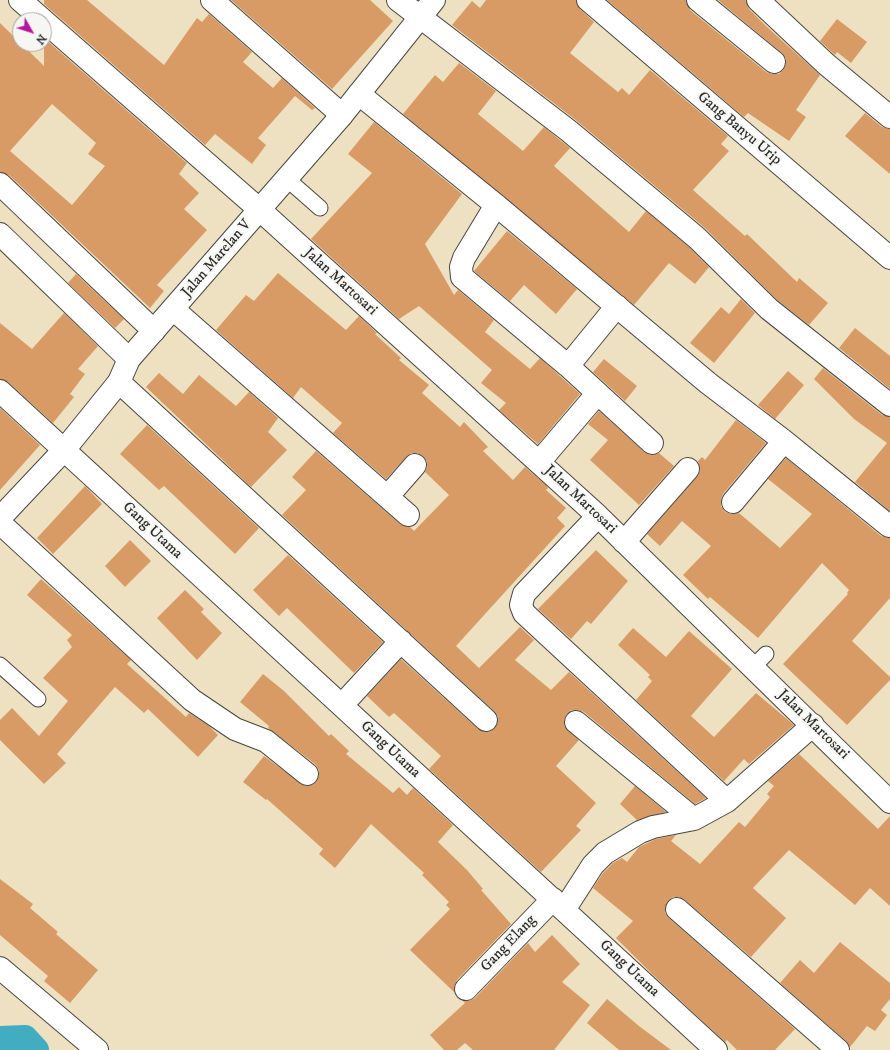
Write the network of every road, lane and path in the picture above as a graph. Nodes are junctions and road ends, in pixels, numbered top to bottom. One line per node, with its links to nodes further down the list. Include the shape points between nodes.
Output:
1 (20, 0): 8 (street, Jalan Martosari)
2 (212, 0): 13 (street)
3 (398, 0): 9 (street)
4 (434, 0): 9 (street, Jalan Marelan V)
5 (588, 0): 21 (street, Gang Banyu Urip)
6 (698, 0): 11 (street)
7 (758, 0): 14 (street, via 826,64)
8 (34, 12)
9 (419, 18): 12 (street, Jalan Marelan V); 30 (street, via 569,131 697,238 769,309)
10 (52, 27): 19 (street, Jalan Martosari)
11 (774, 62)
12 (359, 94): 13 (street, Jalan Marelan V); 17 (street)
13 (342, 115): 15 (street, Jalan Marelan V)
14 (890, 117)
15 (287, 179): 18 (lane); 19 (street, Jalan Marelan V)
16 (0, 184): 24 (street)
17 (496, 205): 22 (street); 26 (street, via 464,258 461,267 462,277)
18 (320, 208)
19 (260, 210): 23 (street, Jalan Marelan V); 34 (street, Jalan Martosari)
20 (0, 234): 25 (street)
21 (890, 258)
22 (617, 306): 26 (street); 31 (street, via 708,383)
23 (173, 309): 24 (street, Jalan Marelan V); 37 (street)
24 (154, 330): 25 (street, Jalan Marelan V)
25 (129, 359): 27 (street, Jalan Marelan V)
26 (568, 366): 29 (street)
27 (119, 382): 33 (street, Jalan Marelan V); 44 (street)
28 (0, 391): 33 (street, Gang Utama)
29 (598, 394): 32 (street); 34 (street)
30 (890, 405)
31 (784, 441): 38 (street); 42 (street)
32 (652, 443)
33 (64, 450): 39 (street, Jalan Marelan V); 47 (street, Gang Utama)
34 (539, 462): 41 (street, Jalan Martosari)
35 (415, 465): 37 (street)
36 (688, 469): 43 (street)
37 (388, 496): 40 (street)
38 (732, 502)
39 (2, 514): 51 (street, via 192,700 235,729 266,741)
40 (408, 515)
41 (598, 516): 43 (street, Jalan Martosari); 52 (street, via 524,594 521,605 524,613)
42 (889, 526)
43 (624, 542): 50 (street, Jalan Martosari, via 760,661)
44 (401, 641): 47 (street); 48 (street)
45 (0, 665): 46 (lane)
46 (38, 699)
47 (342, 705): 55 (street, Gang Utama)
48 (486, 720)
49 (576, 722): 54 (street)
50 (813, 725): 52 (street, Gang Elang); 53 (street, Jalan Martosari)
51 (307, 774)
52 (727, 801): 54 (street, Gang Elang)
53 (890, 802)
54 (694, 819): 55 (street, Gang Elang, via 653,827 605,853)
55 (559, 904): 58 (street, Gang Elang); 60 (street, Gang Utama)
56 (677, 909): 61 (street)
57 (0, 968): 59 (street)
58 (466, 989)
59 (97, 1050)
60 (716, 1050)
61 (838, 1050)

